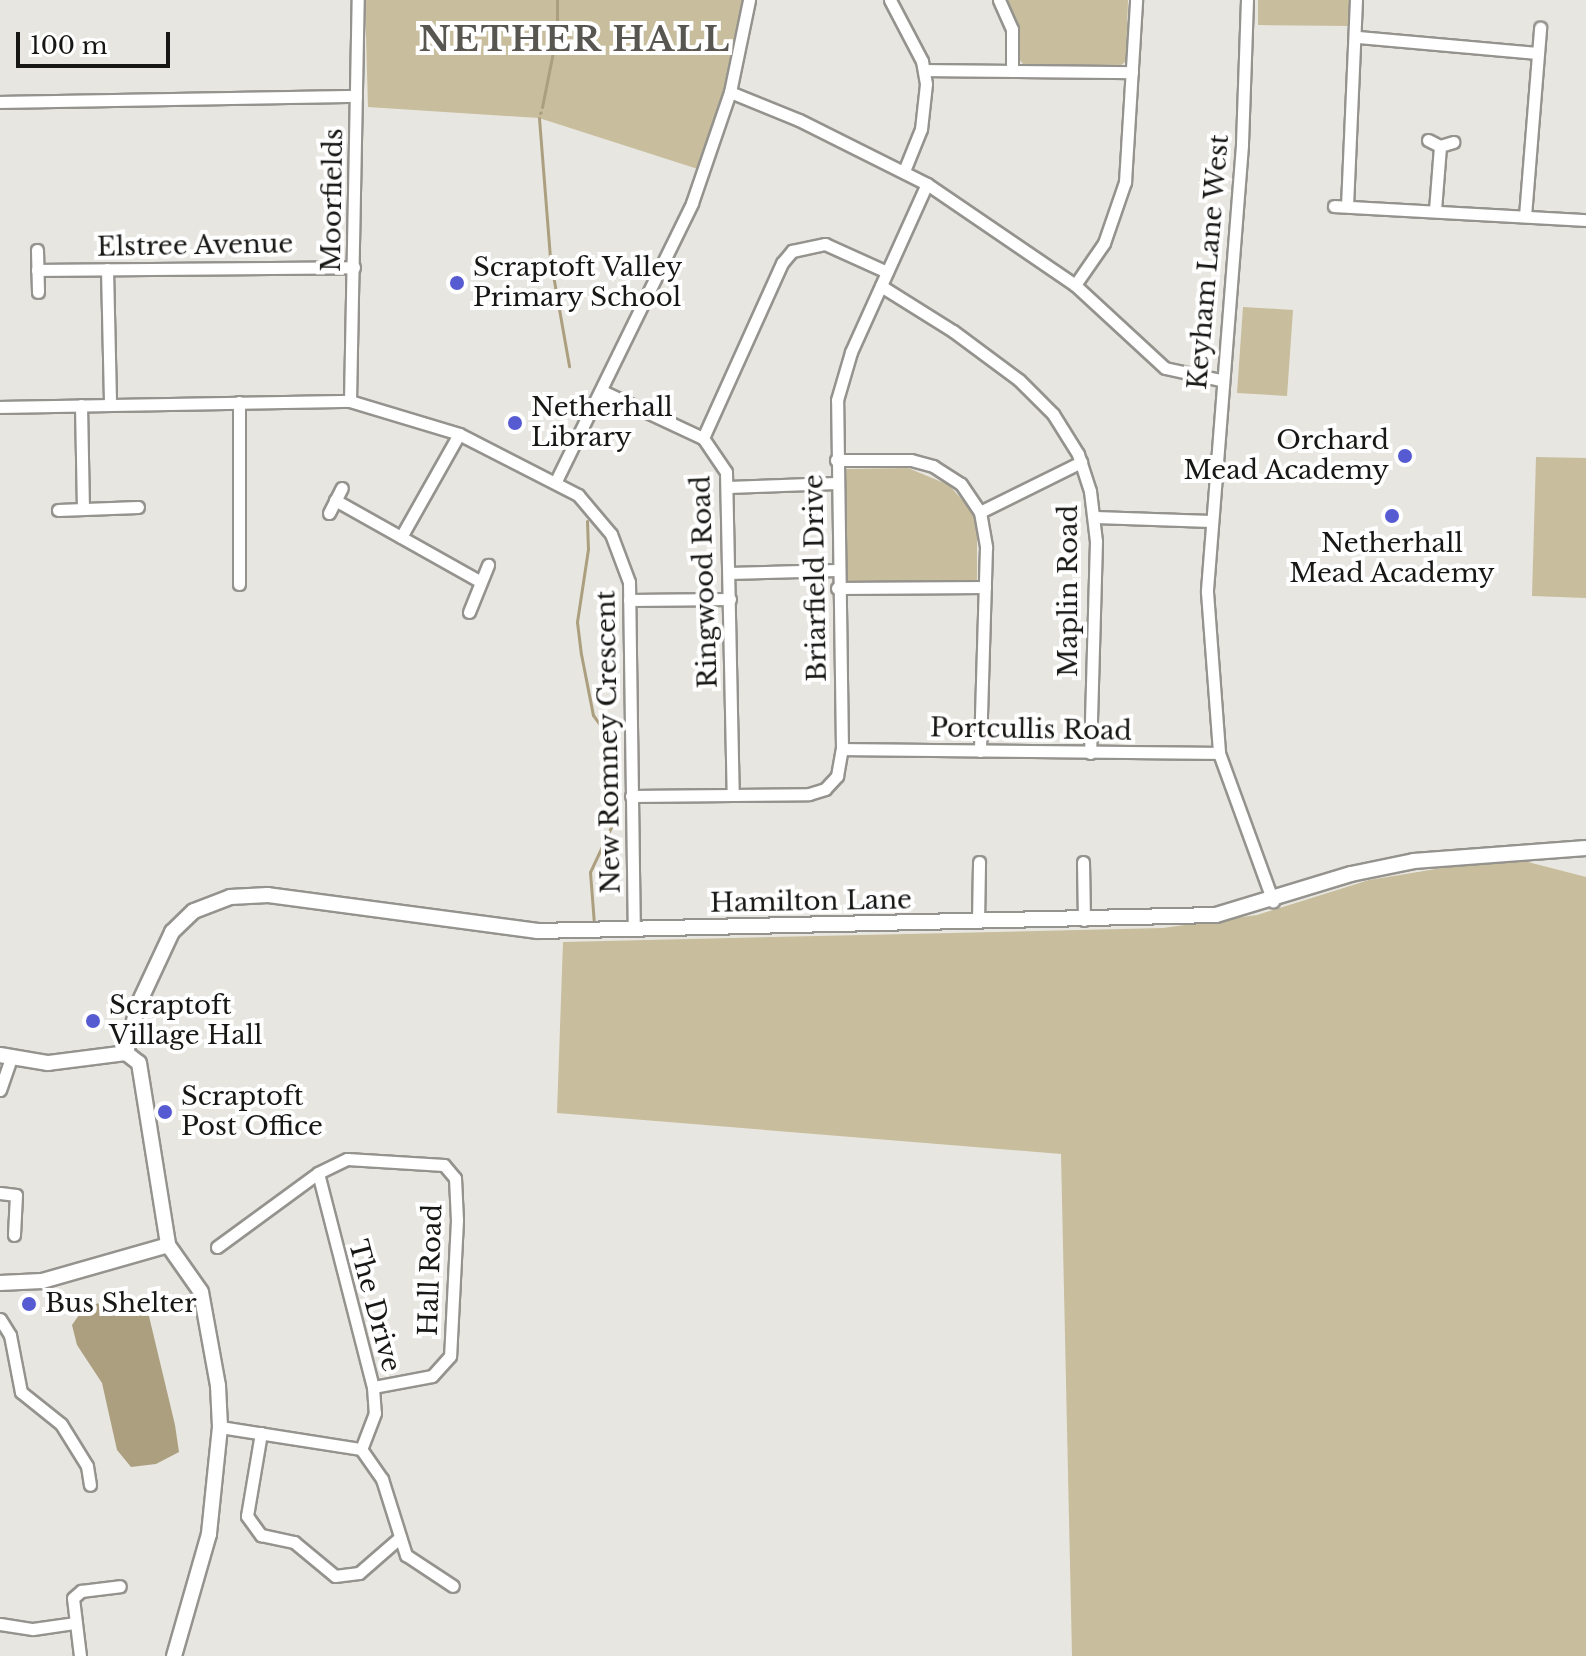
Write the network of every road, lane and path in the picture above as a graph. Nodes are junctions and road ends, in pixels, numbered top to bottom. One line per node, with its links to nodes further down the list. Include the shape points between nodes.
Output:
1 (358, 0): 15 (street, Moorfields)
2 (749, 0): 14 (street)
3 (890, 0): 11 (street)
4 (999, 0): 12 (street, via 1012,29)
5 (1136, 0): 13 (street)
6 (1247, 0): 35 (street, Keyham Lane West, via 1242,145)
7 (1356, 0): 9 (street)
8 (1540, 28): 10 (street)
9 (1358, 37): 10 (street); 23 (street)
10 (1537, 53): 25 (street)
11 (925, 70): 12 (street); 20 (street, via 921,129)
12 (1012, 71): 13 (street)
13 (1132, 72): 32 (street, via 1121,198 1104,243)
14 (730, 92): 20 (street); 36 (street, via 692,203)
15 (356, 96): 16 (street); 28 (street, Moorfields)
16 (0, 102)
17 (1428, 140): 19 (street)
18 (1453, 142): 19 (street)
19 (1440, 146): 24 (street)
20 (904, 171): 21 (street)
21 (927, 184): 31 (street, Briarfield Drive); 32 (street)
22 (1334, 206): 23 (street)
23 (1347, 206): 24 (street)
24 (1435, 210): 25 (street)
25 (1525, 216): 26 (street)
26 (1586, 220)
27 (37, 250): 30 (street)
28 (354, 267): 29 (street, Elstree Avenue); 37 (street, Moorfields)
29 (107, 269): 30 (street, Elstree Avenue); 40 (street)
30 (37, 270): 34 (street)
31 (887, 272): 33 (street, Briarfield Drive); 43 (street, via 825,244 792,251)
32 (1075, 285): 35 (street, via 1165,368)
33 (881, 286): 44 (street, Briarfield Drive, via 841,382); 45 (street, Maplin Road, via 953,331 1032,391 1062,427)
34 (38, 292)
35 (1220, 380): 57 (street, Keyham Lane West)
36 (602, 391): 43 (street, Ringwood Road); 46 (street)
37 (350, 401): 38 (street, New Romney Crescent); 42 (street, New Romney Crescent)
38 (239, 402): 40 (street, New Romney Crescent); 63 (street)
39 (81, 405): 40 (street, New Romney Crescent); 41 (street, New Romney Crescent); 52 (street)
40 (110, 405)
41 (0, 407)
42 (459, 434): 46 (street, New Romney Crescent); 58 (street)
43 (703, 438): 48 (street, Ringwood Road, via 720,457)
44 (836, 460): 47 (street, Briarfield Drive); 54 (street, via 911,460 933,466 961,484)
45 (1081, 462): 54 (street); 56 (street, Maplin Road)
46 (556, 481): 67 (street, New Romney Crescent, via 587,504 611,534 626,569)
47 (836, 483): 48 (street); 60 (street, Briarfield Drive)
48 (728, 487): 61 (street, Ringwood Road)
49 (342, 488): 50 (street)
50 (335, 500): 55 (street); 58 (street)
51 (138, 507): 52 (street)
52 (83, 509): 53 (street)
53 (58, 510)
54 (980, 512): 64 (street, via 986,537)
55 (329, 513)
56 (1095, 517): 57 (street); 71 (street, Maplin Road)
57 (1211, 521): 72 (street, Keyham Lane West, via 1207,592)
58 (401, 537): 62 (street)
59 (488, 565): 62 (street)
60 (837, 570): 61 (street); 65 (street, Briarfield Drive)
61 (729, 573): 66 (street, Ringwood Road)
62 (481, 582): 68 (street)
63 (239, 584)
64 (985, 587): 65 (street); 70 (street)
65 (837, 588): 69 (street, Briarfield Drive)
66 (730, 599): 67 (street); 73 (street, Ringwood Road)
67 (629, 600): 74 (street, New Romney Crescent)
68 (469, 612)
69 (842, 749): 70 (street, Portcullis Road); 73 (street, Briarfield Drive, via 837,776 820,792)
70 (980, 751): 71 (street, Portcullis Road)
71 (1090, 753): 72 (street, Portcullis Road)
72 (1219, 753): 78 (street, Keyham Lane West)
73 (733, 795): 74 (street, Briarfield Drive)
74 (631, 796): 81 (street, New Romney Crescent)
75 (1586, 848): 78 (street, Hamilton Lane, via 1414,861 1351,874)
76 (979, 862): 80 (street)
77 (1083, 862): 79 (street)
78 (1273, 901): 79 (street, Hamilton Lane, via 1216,915)
79 (1084, 920): 80 (street, Hamilton Lane)
80 (978, 922): 81 (street, Hamilton Lane)
81 (634, 930): 82 (street, Hamilton Lane, via 537,931 268,895 230,897 194,911 172,932 138,1005)
82 (126, 1053): 83 (street, via 74,1062); 88 (street, via 139,1063)
83 (6, 1057): 84 (street)
84 (0, 1090)
85 (318, 1173): 89 (street, Hall Road); 92 (street, The Drive); 92 (street, Hall Road, via 347,1159 398,1159 444,1165 455,1178 456,1287 450,1356 432,1376)
86 (0, 1193): 87 (street, via 16,1195)
87 (14, 1235)
88 (168, 1245): 90 (street, via 42,1281); 93 (street, via 201,1292)
89 (217, 1247)
90 (0, 1283)
91 (0, 1319): 96 (street, via 10,1335 21,1392 61,1424 87,1466)
92 (373, 1387): 95 (street, The Drive, via 375,1413)
93 (220, 1427): 94 (street); 103 (street, via 203,1566)
94 (261, 1433): 95 (street); 97 (street, via 247,1516 261,1535 294,1542 335,1576 359,1573)
95 (361, 1449): 97 (street, via 382,1479)
96 (90, 1485)
97 (398, 1539): 99 (street, via 406,1555)
98 (120, 1586): 100 (street, via 81,1591 73,1598)
99 (453, 1586)
100 (74, 1623): 101 (street, via 33,1629); 102 (street)
101 (0, 1624)
102 (80, 1656)
103 (174, 1656)

